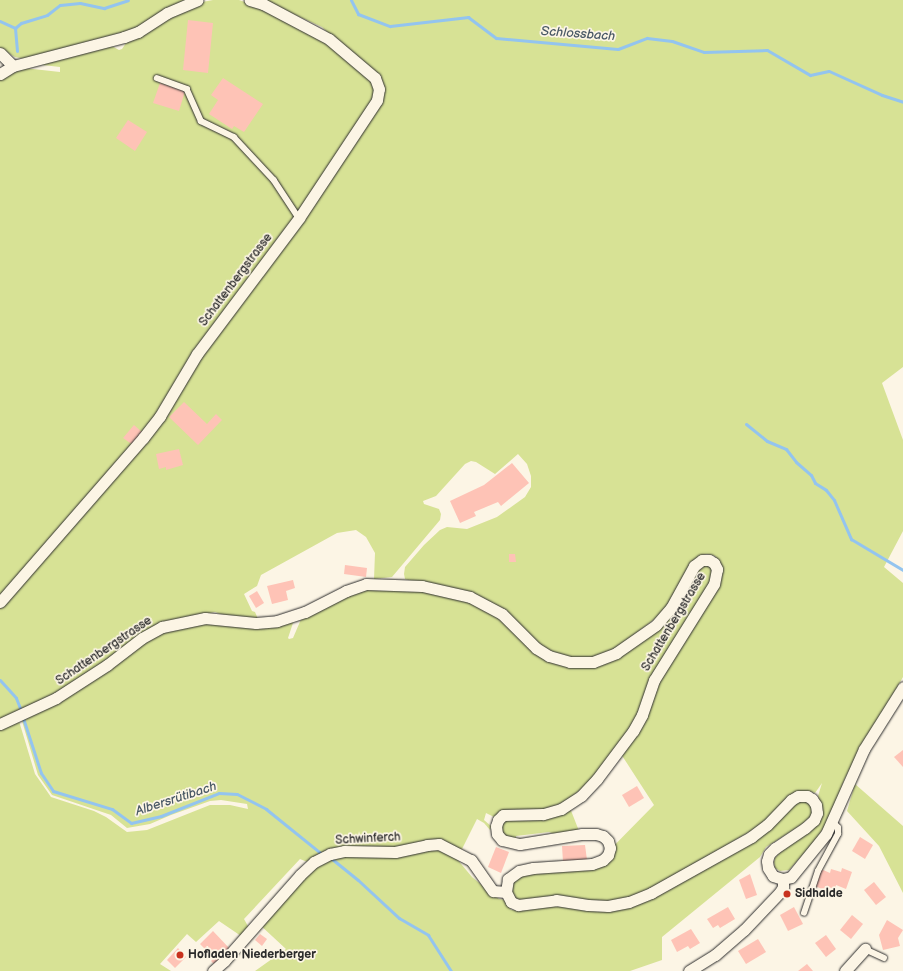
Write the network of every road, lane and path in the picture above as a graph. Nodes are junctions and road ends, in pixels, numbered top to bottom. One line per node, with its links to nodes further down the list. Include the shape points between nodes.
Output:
1 (197, 0): 4 (street, via 167,13 124,38)
2 (250, 0): 7 (street, Schattenbergstrasse, via 322,34 371,73 378,84 379,94 374,107)
3 (0, 53): 4 (street)
4 (13, 66): 5 (street)
5 (0, 74)
6 (157, 78): 7 (lane, via 187,89 201,121 234,137 278,184)
7 (299, 218): 8 (street, Schattenbergstrasse, via 197,354 160,416 143,438)
8 (0, 602)
9 (903, 687): 11 (street, via 864,749)
10 (0, 724): 13 (street, Schattenbergstrasse, via 56,698 162,627 205,618 256,623 277,621 305,612 346,590 366,584 422,586 470,597 502,614 536,648 548,656 570,662 593,662 616,653 656,625 670,608 694,566 702,560 711,561 717,569 714,584 654,680 642,715 633,731 597,779 581,796 561,809 543,814 503,815 496,826 497,834 502,840 520,844 582,834 600,835 606,838 609,844 608,855 596,863 519,871 508,879)
11 (833, 822): 12 (street, via 795,874); 14 (lane, via 838,828 838,834 818,871)
12 (783, 879): 13 (street, via 771,873 767,857 775,848 814,820 817,813 816,805 807,796 798,796 791,800 767,825 751,837 651,893 629,902 594,906 556,900 518,905 511,902); 18 (street, via 780,892 744,930 715,955)
13 (506, 892): 17 (street, Schwinferch, via 493,891 471,860 439,844 427,844 395,852 344,851 330,854 314,862 300,875)
14 (804, 913)
15 (865, 949): 16 (lane); 19 (street)
16 (884, 958)
17 (213, 971)
18 (689, 971)
19 (845, 971)

